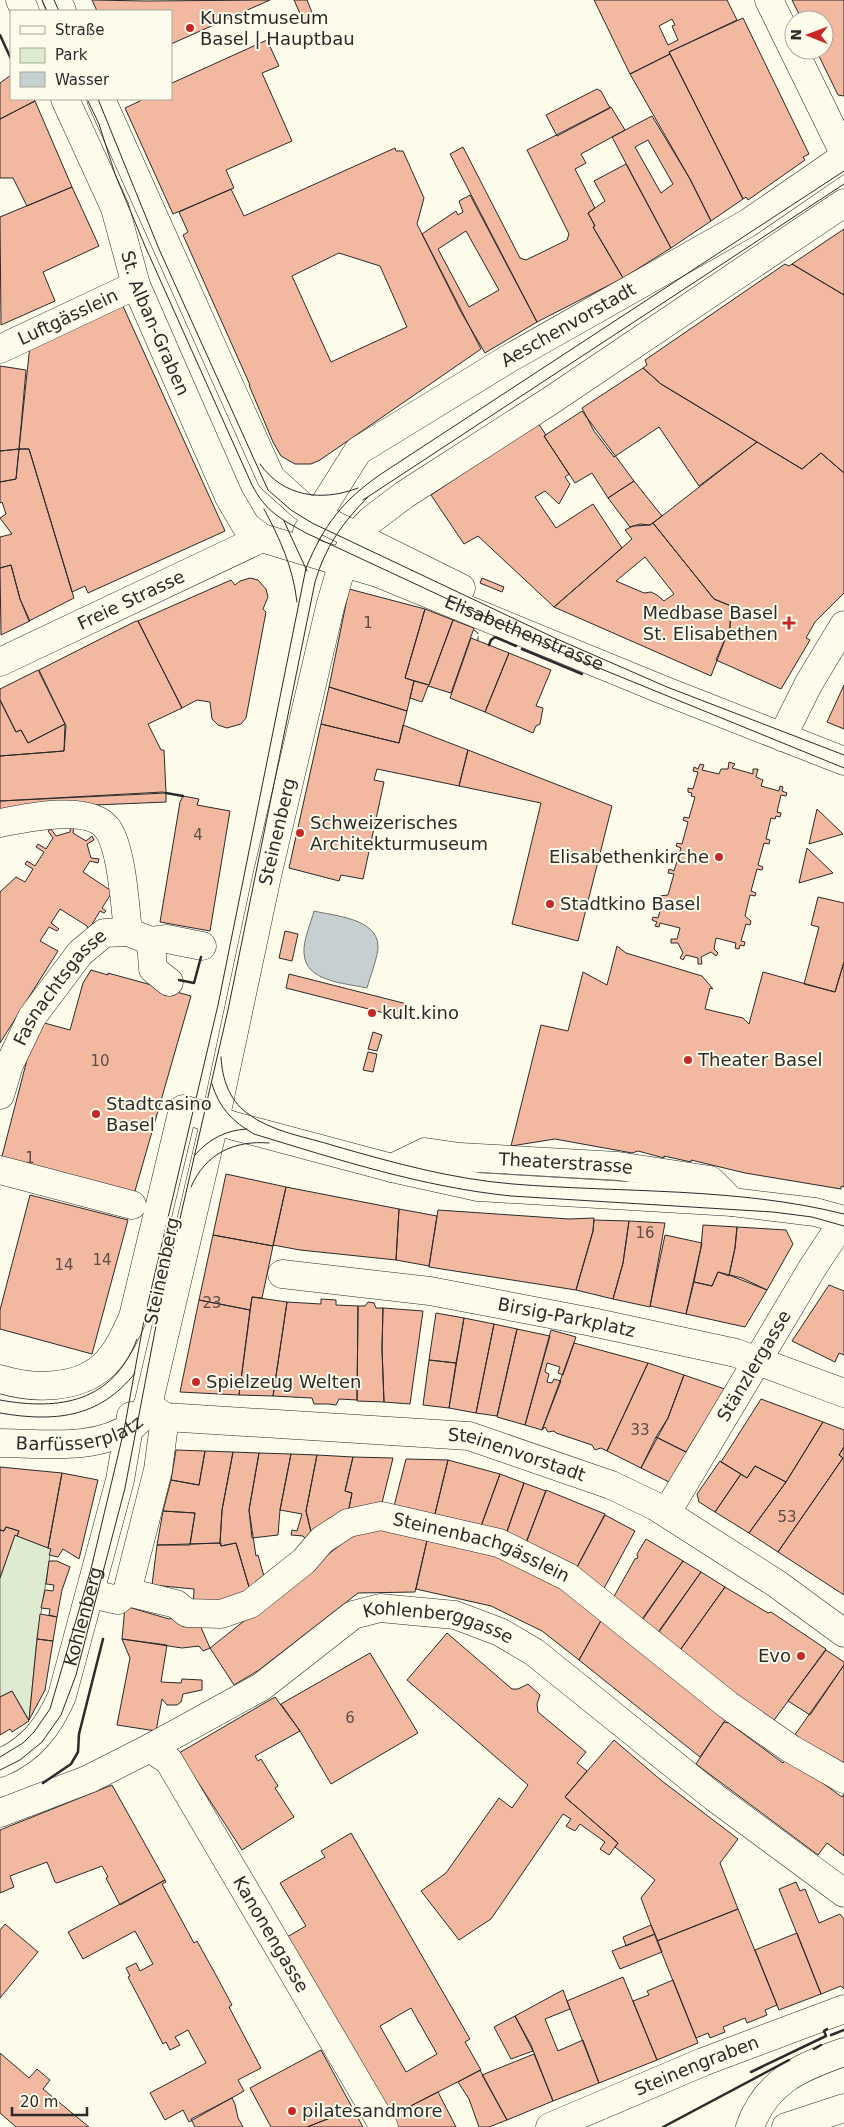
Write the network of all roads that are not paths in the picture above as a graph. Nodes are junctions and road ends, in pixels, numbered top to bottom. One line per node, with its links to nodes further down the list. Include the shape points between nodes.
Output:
1 (768, 0): 4 (street)
2 (65, 100): 6 (street, St. Alban-Graben, via 114,208)
3 (101, 100): 8 (street, St. Alban-Graben, via 271,478)
4 (844, 155): 9 (street, Aeschenvorstadt, via 748,223 508,359 358,452)
5 (844, 203): 11 (street, via 404,495 371,520)
6 (136, 285): 7 (street, Luftgässlein); 10 (street, St. Alban-Graben, via 237,513 246,526)
7 (0, 349)
8 (285, 492): 9 (street, Elisabethenstrasse)
9 (316, 516): 11 (street, Elisabethenstrasse); 12 (street)
10 (262, 538): 12 (street, Elisabethenstrasse); 14 (street, Freie Strasse)
11 (350, 549): 12 (street, Elisabethenstrasse); 15 (street, Elisabethenstrasse, via 378,573); 22 (street, Steinenberg, via 330,607 266,876)
12 (300, 550)
13 (844, 625): 15 (street, via 809,683)
14 (0, 662)
15 (782, 737): 16 (street, Elisabethenstrasse)
16 (844, 761)
17 (0, 823): 18 (street, Fasnachtsgasse, via 64,815 92,818 107,827)
18 (139, 936): 19 (street); 20 (street, Fasnachtsgasse, via 153,969); 21 (street, Fasnachtsgasse, via 104,933 80,953 32,1017 8,1065)
19 (202, 946)
20 (169, 982)
21 (0, 1095)
22 (198, 1114): 25 (street, Theaterstrasse, via 392,1168 478,1187 732,1202 815,1212); 28 (street, Steinenberg, via 133,1317 111,1357 90,1375 72,1383 44,1386); 30 (street, Steinenberg); 31 (street, Steinenberg)
23 (0, 1170): 24 (street)
24 (132, 1205)
25 (844, 1220): 27 (street, Stänzlergasse)
26 (282, 1274): 27 (street, Birsig-Parkplatz, via 430,1291 536,1310 736,1353)
27 (757, 1361): 29 (street, Birsig-Parkplatz); 33 (street, Stänzlergasse)
28 (0, 1379)
29 (844, 1392)
30 (156, 1411): 31 (street, Barfüsserplatz, via 139,1420); 33 (street, Steinenvorstadt, via 470,1436 611,1485); 34 (street, Kohlenberg, via 158,1470)
31 (122, 1437): 32 (street, Barfüsserplatz, via 89,1444); 35 (street, Kohlenberg, via 120,1480)
32 (0, 1443)
33 (666, 1512): 36 (street, Steinenvorstadt, via 777,1584)
34 (127, 1592): 35 (street, Steinenbachgässlein, via 118,1600); 39 (street, Steinenbachgässlein, via 176,1604 187,1613 221,1614 250,1604 304,1561 322,1540 348,1523 381,1516 500,1543 568,1577 728,1704 791,1749)
35 (91, 1594): 38 (street, Kohlenberg, via 55,1713 32,1742)
36 (844, 1633)
37 (150, 1748): 40 (street, Kohlenberggasse, via 89,1779); 41 (street, Kohlenberggasse, via 261,1687 354,1615 380,1608 455,1615 500,1632 534,1652 714,1796); 45 (street, Kanonengasse, via 169,1762)
38 (0, 1763)
39 (844, 1779)
40 (0, 1813)
41 (844, 1893)
42 (844, 2009): 46 (street, Steinengraben, via 703,2062)
43 (844, 2052): 47 (street, via 804,2067 782,2080 765,2096)
44 (844, 2108): 48 (street)
45 (384, 2127)
46 (550, 2127)
47 (750, 2127)
48 (786, 2127)

